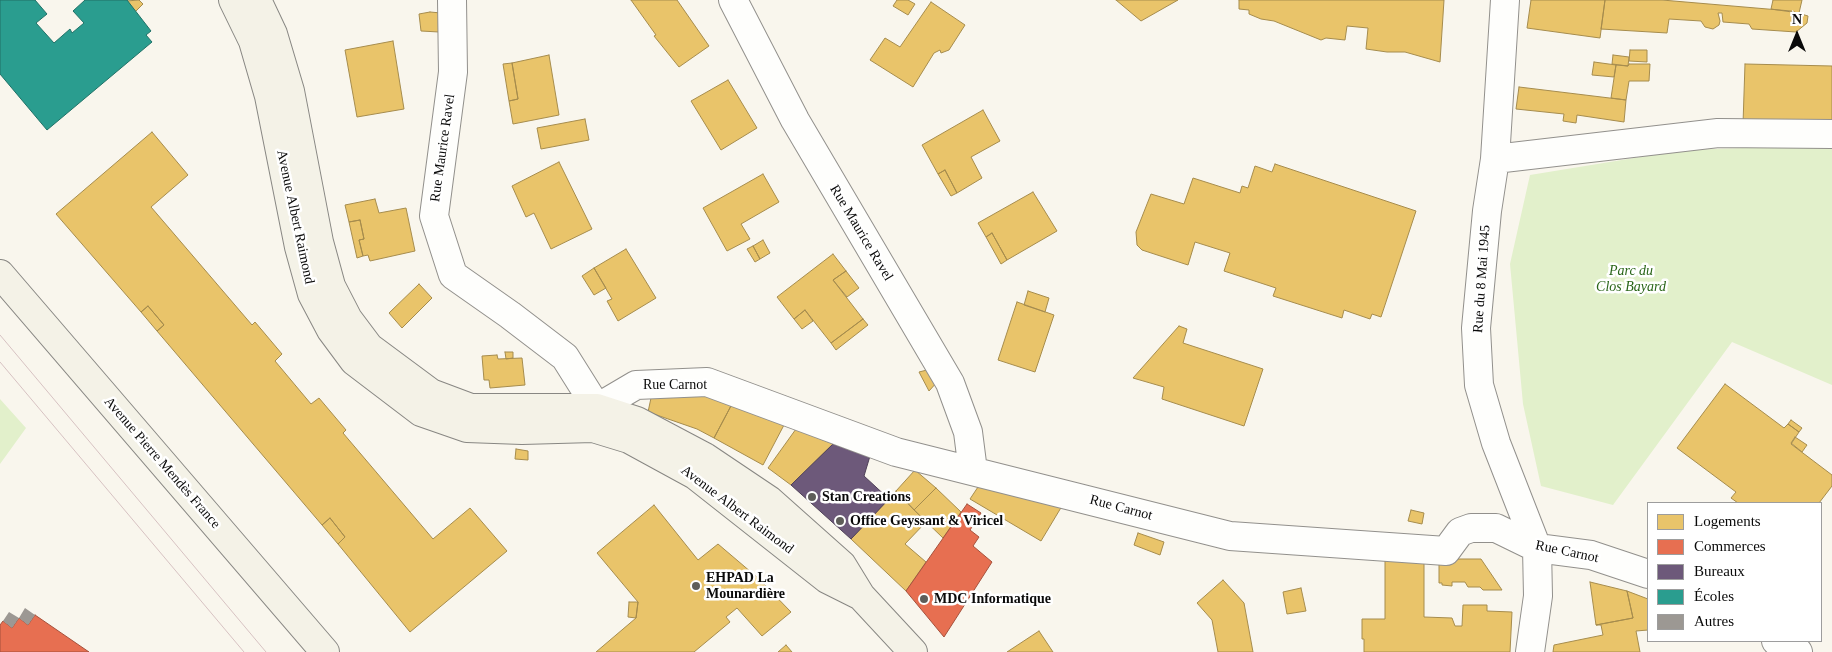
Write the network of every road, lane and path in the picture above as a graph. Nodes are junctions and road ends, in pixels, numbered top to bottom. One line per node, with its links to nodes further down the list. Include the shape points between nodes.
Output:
1 (234, 0): 13 (street, Avenue Albert Raimond, via 253,41 269,96 299,247 312,294 331,330 354,362 421,412 467,428 593,428 629,440 695,475 827,579)
2 (257, 0): 9 (street, Avenue Albert Raimond, via 273,34 290,91 319,242 332,286 348,319 369,347 430,393 471,408)
3 (452, 0): 9 (street, Rue Maurice Ravel, via 454,72 434,216 453,275 565,357)
4 (733, 0): 10 (street, Rue Maurice Ravel, via 795,120 950,383 968,432)
5 (1505, 0): 7 (street, Rue du 8 Mai 1945)
6 (1832, 134): 7 (street, via 1718,133)
7 (1495, 159): 11 (street, Rue du 8 Mai 1945, via 1476,328 1479,385 1496,442)
8 (0, 274): 15 (street, Avenue Pierre Mendès France)
9 (597, 408): 10 (street, Rue Carnot, via 636,385 707,382 896,452); 13 (street, Avenue Albert Raimond, via 637,421 705,457 768,500 842,565)
10 (973, 471): 11 (street, Rue Carnot, via 1230,536 1446,551 1460,532 1471,528 1496,528)
11 (1538, 548): 12 (street, Rue Carnot, via 1591,555); 17 (street, via 1538,596)
12 (1647, 574)
13 (861, 596): 16 (street, Avenue Albert Raimond)
14 (1778, 642): 18 (street)
15 (325, 652)
16 (913, 652)
17 (1530, 652)
18 (1798, 652)

